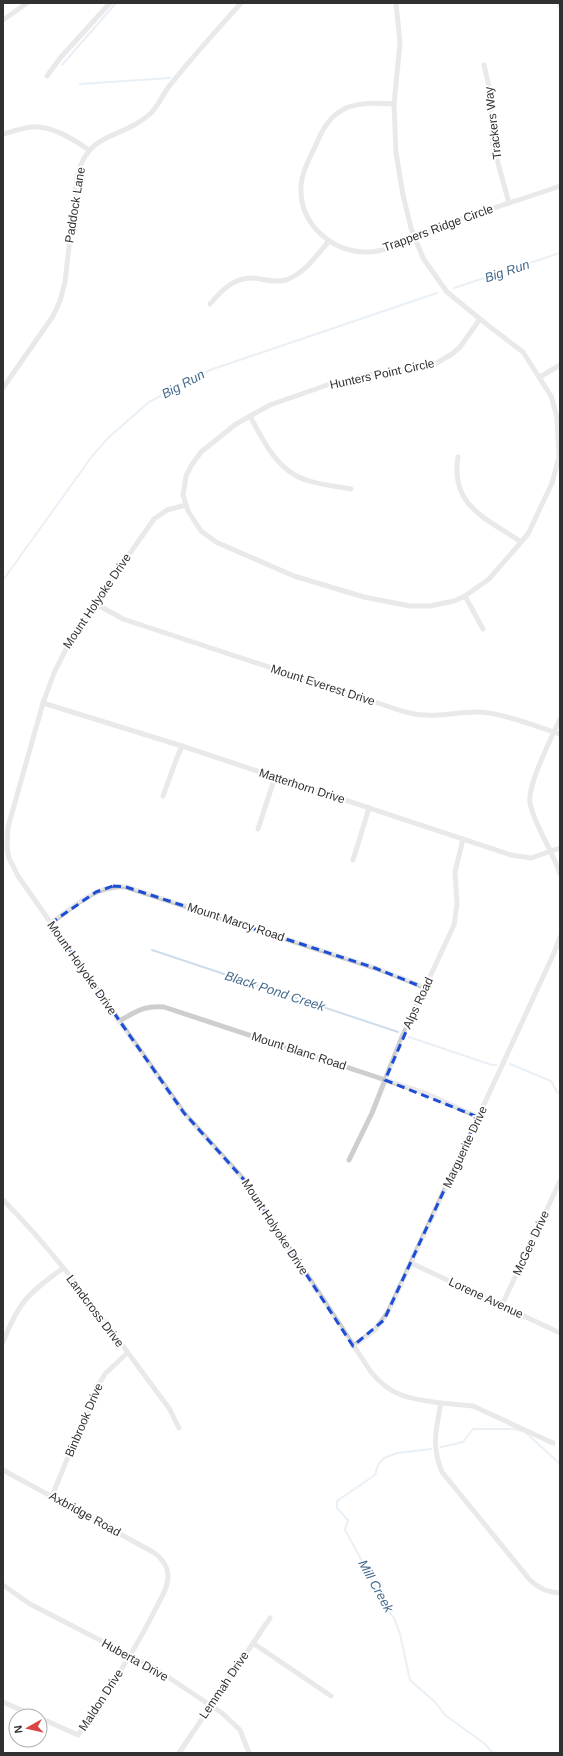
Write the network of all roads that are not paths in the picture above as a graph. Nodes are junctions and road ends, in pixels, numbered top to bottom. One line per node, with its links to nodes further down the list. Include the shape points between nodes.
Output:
1 (27, 3): 5 (street)
2 (110, 3): 7 (street)
3 (241, 3): 10 (street, Paddock Lane, via 188,63 150,113 129,128 102,139)
4 (396, 3): 8 (street, Hunters Point Circle, via 400,43)
5 (3, 20)
6 (484, 65): 12 (street, Trackers Way, via 489,87 493,144)
7 (47, 76)
8 (394, 104): 13 (street, Hunters Point Circle, via 398,168); 14 (street, Trappers Ridge Circle, via 362,104 347,108 335,115 322,130 304,170 301,186 307,216 318,232)
9 (3, 134): 10 (street, via 41,127 76,141)
10 (89, 150): 19 (street, Paddock Lane, via 81,162 77,176 65,282 60,301 53,316)
11 (560, 186): 12 (street, Trappers Ridge Circle)
12 (509, 203): 13 (street, Trappers Ridge Circle)
13 (414, 237): 14 (street, Trappers Ridge Circle, via 370,252 354,251); 16 (street, Hunters Point Circle, via 429,268 447,292)
14 (329, 241): 15 (street, via 309,265 294,276 278,281 241,279 235,281)
15 (210, 304)
16 (480, 319): 18 (street, Hunters Point Circle, via 523,352); 20 (street, Hunters Point Circle, via 460,347 435,364 366,375 330,384 270,405)
17 (560, 365): 18 (street)
18 (540, 377): 24 (street, Hunters Point Circle, via 551,396 557,418 559,457 552,483 528,534)
19 (3, 388)
20 (250, 416): 22 (street, via 269,450 295,475 305,480); 23 (street, Hunters Point Circle, via 236,424 196,457 184,485)
21 (458, 457): 24 (street, via 456,481 471,508)
22 (351, 489)
23 (186, 505): 25 (street, Hunters Point Circle, via 201,531 216,542 294,576 364,598 410,606 442,604); 26 (street, Mount Holyoke Drive, via 167,510 154,519)
24 (521, 542): 25 (street, Hunters Point Circle, via 489,579)
25 (466, 596): 27 (street)
26 (94, 603): 28 (street, Mount Holyoke Drive, via 67,644); 30 (street, Mount Everest Drive, via 122,619 405,712 436,716 480,712)
27 (483, 629)
28 (43, 703): 32 (street, Matterhorn Drive); 42 (street, Mount Holyoke Drive, via 6,840 12,865)
29 (560, 719): 30 (street)
30 (554, 732): 31 (street, Mount Everest Drive); 39 (street, via 532,783 530,798 534,814)
31 (560, 734)
32 (182, 746): 33 (street, Matterhorn Drive); 34 (street)
33 (275, 777): 35 (street, Matterhorn Drive); 36 (street)
34 (163, 796)
35 (369, 808): 37 (street, Matterhorn Drive); 40 (street)
36 (258, 829)
37 (463, 839): 39 (street, Matterhorn Drive, via 522,857 536,857); 44 (street, Alps Road, via 455,872 455,919)
38 (560, 848): 39 (street, Matterhorn Drive)
39 (552, 851): 41 (street)
40 (353, 860)
41 (560, 874)
42 (51, 923): 44 (street, Mount Marcy Road, via 96,892 113,886 126,887 375,968); 45 (street, Mount Holyoke Drive)
43 (560, 937): 47 (street, Marguerite Drive)
44 (425, 988): 46 (street, Alps Road)
45 (119, 1021): 46 (street, Mount Blanc Road, via 143,1008 164,1007); 56 (street, Mount Holyoke Drive, via 184,1113 246,1182)
46 (386, 1080): 47 (street, Mount Blanc Road, via 431,1095); 48 (street, Alps Road)
47 (478, 1117): 51 (street, Marguerite Drive)
48 (348, 1160)
49 (560, 1181): 53 (street, McGee Drive)
50 (3, 1200): 52 (street, Landcross Drive)
51 (411, 1263): 53 (street, Lorene Avenue); 56 (street, Marguerite Drive, via 384,1320)
52 (63, 1268): 55 (street, via 23,1301); 57 (street, Landcross Drive)
53 (502, 1305): 54 (street, Lorene Avenue)
54 (560, 1333)
55 (3, 1342)
56 (353, 1346): 58 (street, Mount Holyoke Drive, via 370,1372 392,1390 408,1398)
57 (127, 1353): 59 (street, Landcross Drive, via 169,1408); 62 (street, Binbrook Drive, via 105,1374 96,1389)
58 (440, 1403): 60 (street, Mount Holyoke Drive, via 473,1406); 65 (street, via 435,1436 436,1457 442,1472 530,1580 548,1592)
59 (179, 1428)
60 (553, 1443)
61 (3, 1470): 62 (street, Axbridge Road)
62 (52, 1496): 63 (street, Axbridge Road, via 153,1552)
63 (164, 1564): 68 (street, Maldon Drive, via 168,1576 166,1588)
64 (3, 1585): 68 (street, Huberta Drive, via 30,1604)
65 (560, 1593)
66 (270, 1618): 67 (street, Lemmah Drive)
67 (253, 1643): 69 (street); 71 (street, Lemmah Drive)
68 (130, 1656): 71 (street, Huberta Drive, via 163,1673); 73 (street, Maldon Drive, via 78,1735)
69 (331, 1696)
70 (3, 1702): 72 (street)
71 (211, 1706): 74 (street, Lemmah Drive); 75 (street, Huberta Drive, via 230,1719 240,1730)
72 (17, 1708)
73 (48, 1722)
74 (179, 1753)
75 (249, 1753)

